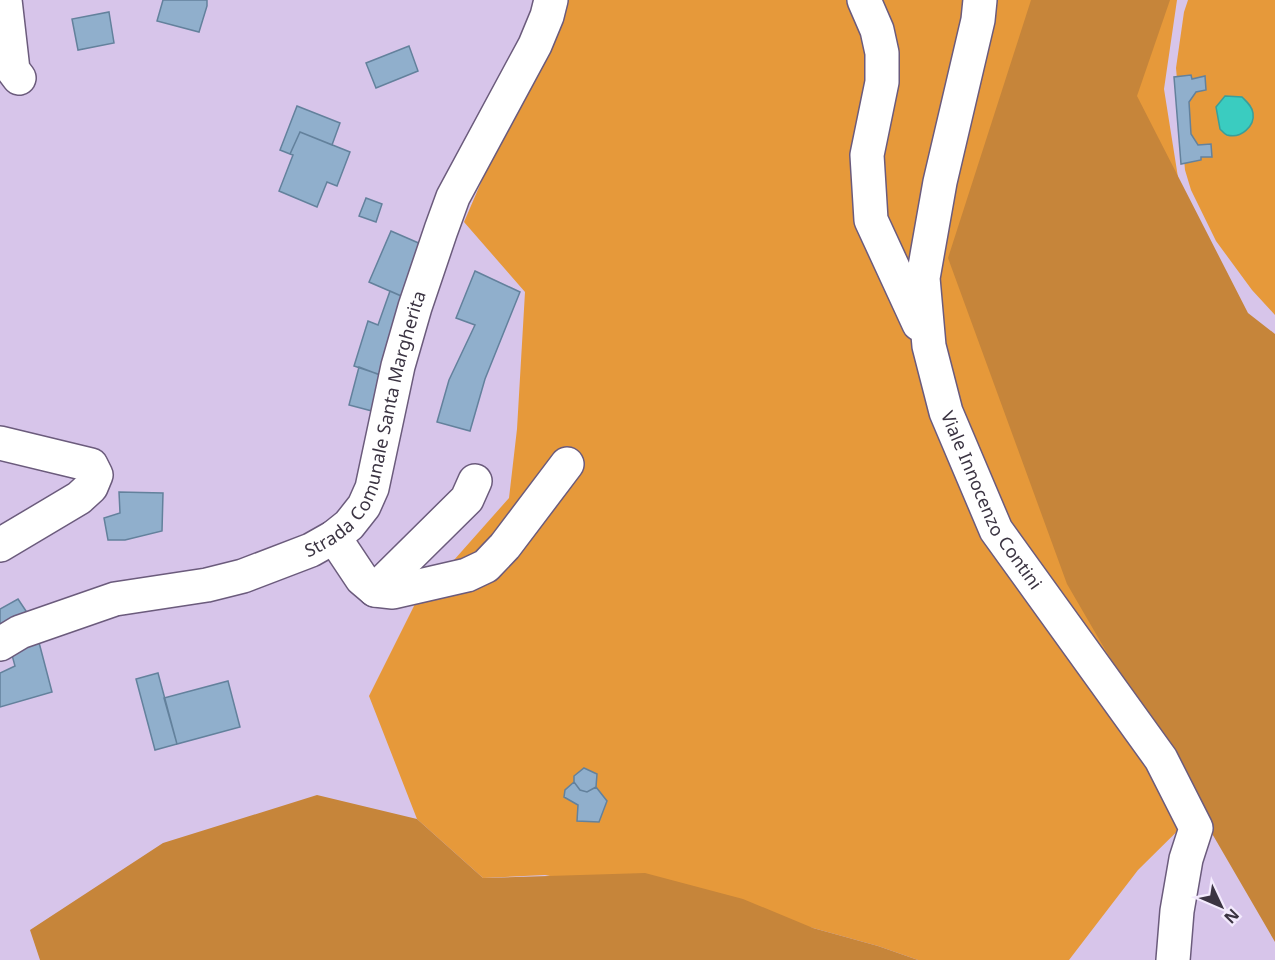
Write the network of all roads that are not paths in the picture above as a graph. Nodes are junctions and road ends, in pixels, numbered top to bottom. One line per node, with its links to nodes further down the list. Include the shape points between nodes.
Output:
1 (5, 0): 5 (street, via 13,70)
2 (551, 0): 10 (street, Strada Comunale Santa Margherita, via 535,45 453,197 401,356 372,488 364,506)
3 (864, 0): 6 (street, via 882,53 882,82 867,155 871,220)
4 (980, 0): 6 (street, Viale Innocenzo Contini, via 923,278)
5 (19, 78)
6 (929, 346): 14 (street, Viale Innocenzo Contini, via 946,412 996,530 1161,759 1196,828 1186,858)
7 (0, 444): 11 (street, via 91,465 96,475 91,487 79,498)
8 (567, 465): 12 (street, via 486,566 467,575 393,592)
9 (475, 481): 12 (street, via 467,499)
10 (334, 537): 12 (street, via 362,579); 13 (street, Strada Comunale Santa Margherita, via 243,576 115,599 20,632)
11 (0, 545)
12 (375, 590)
13 (0, 644)
14 (1173, 960)

